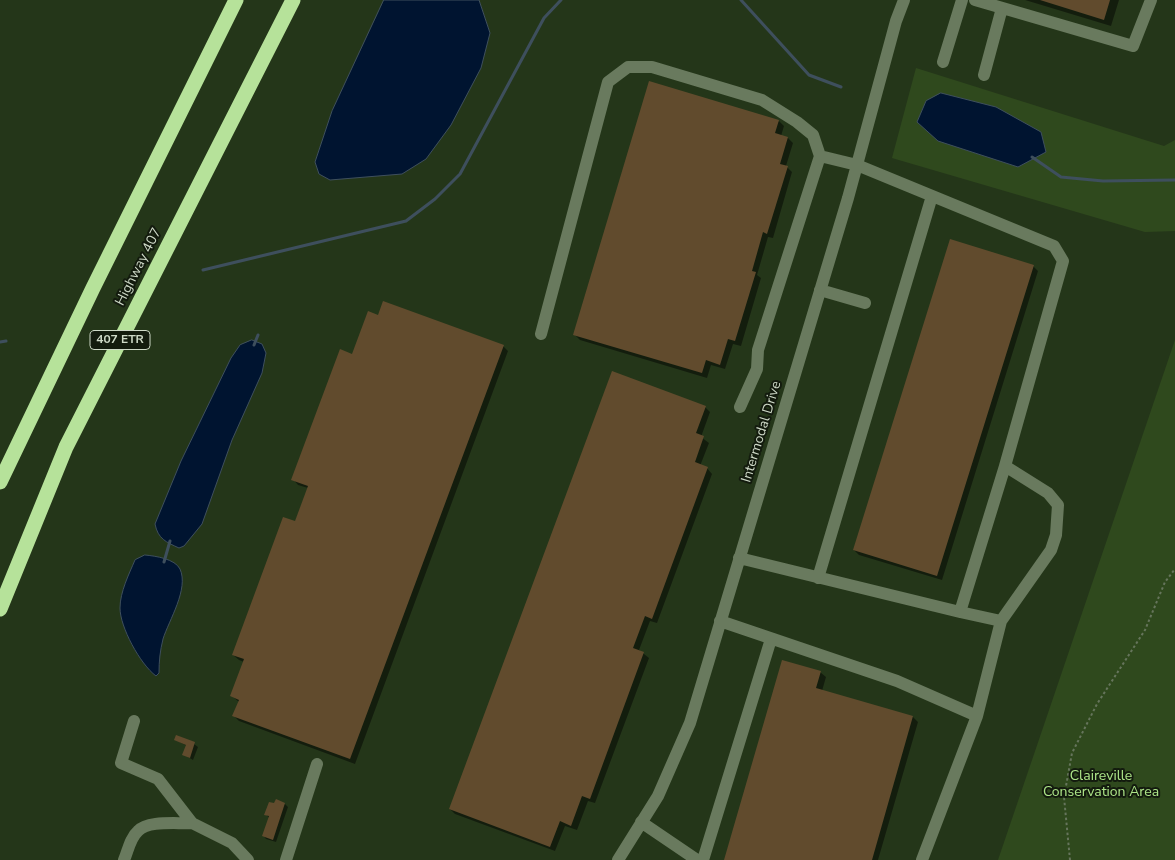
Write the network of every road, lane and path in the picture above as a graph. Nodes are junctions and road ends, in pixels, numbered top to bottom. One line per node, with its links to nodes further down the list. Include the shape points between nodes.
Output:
1 (236, 0): 18 (highway, 407 ETR)
2 (293, 0): 22 (highway, Highway 407 / 407 ETR, via 66,447)
3 (904, 0): 11 (street, Intermodal Drive)
4 (962, 0): 8 (street)
5 (974, 0): 7 (street)
6 (1151, 0): 7 (street, via 1133,46)
7 (1002, 8): 9 (street)
8 (943, 62)
9 (984, 74)
10 (820, 156): 11 (street); 15 (street, via 813,135 762,100 652,67 628,67 608,82); 16 (street, via 758,350 757,369)
11 (857, 165): 12 (street); 13 (street, Intermodal Drive)
12 (932, 196): 17 (street, via 1054,246 1063,261); 21 (street)
13 (820, 290): 14 (street); 19 (street, Intermodal Drive)
14 (865, 303)
15 (541, 334)
16 (740, 407)
17 (1005, 466): 23 (street); 24 (street, via 1048,493 1058,506 1056,535 1051,550)
18 (0, 482)
19 (739, 558): 21 (street); 25 (street, Intermodal Drive)
20 (1175, 569): 39 (path, via 1165,582 1145,630 1097,704 1072,753 1064,797)
21 (818, 578): 23 (street)
22 (0, 608)
23 (960, 612): 24 (street)
24 (1001, 621): 27 (street)
25 (720, 622): 26 (street); 30 (street, Intermodal Drive, via 690,723 658,796)
26 (771, 639): 27 (street, via 897,681); 37 (street)
27 (977, 716): 38 (street)
28 (134, 721): 31 (street, via 122,763 158,779)
29 (317, 764): 34 (street)
30 (642, 822): 35 (street, Intermodal Drive); 36 (street)
31 (192, 824): 32 (street, via 149,824 131,841); 33 (street, via 232,844)
32 (124, 860)
33 (248, 860)
34 (286, 860)
35 (618, 860)
36 (697, 860)
37 (703, 860)
38 (922, 860)
39 (1070, 860)

